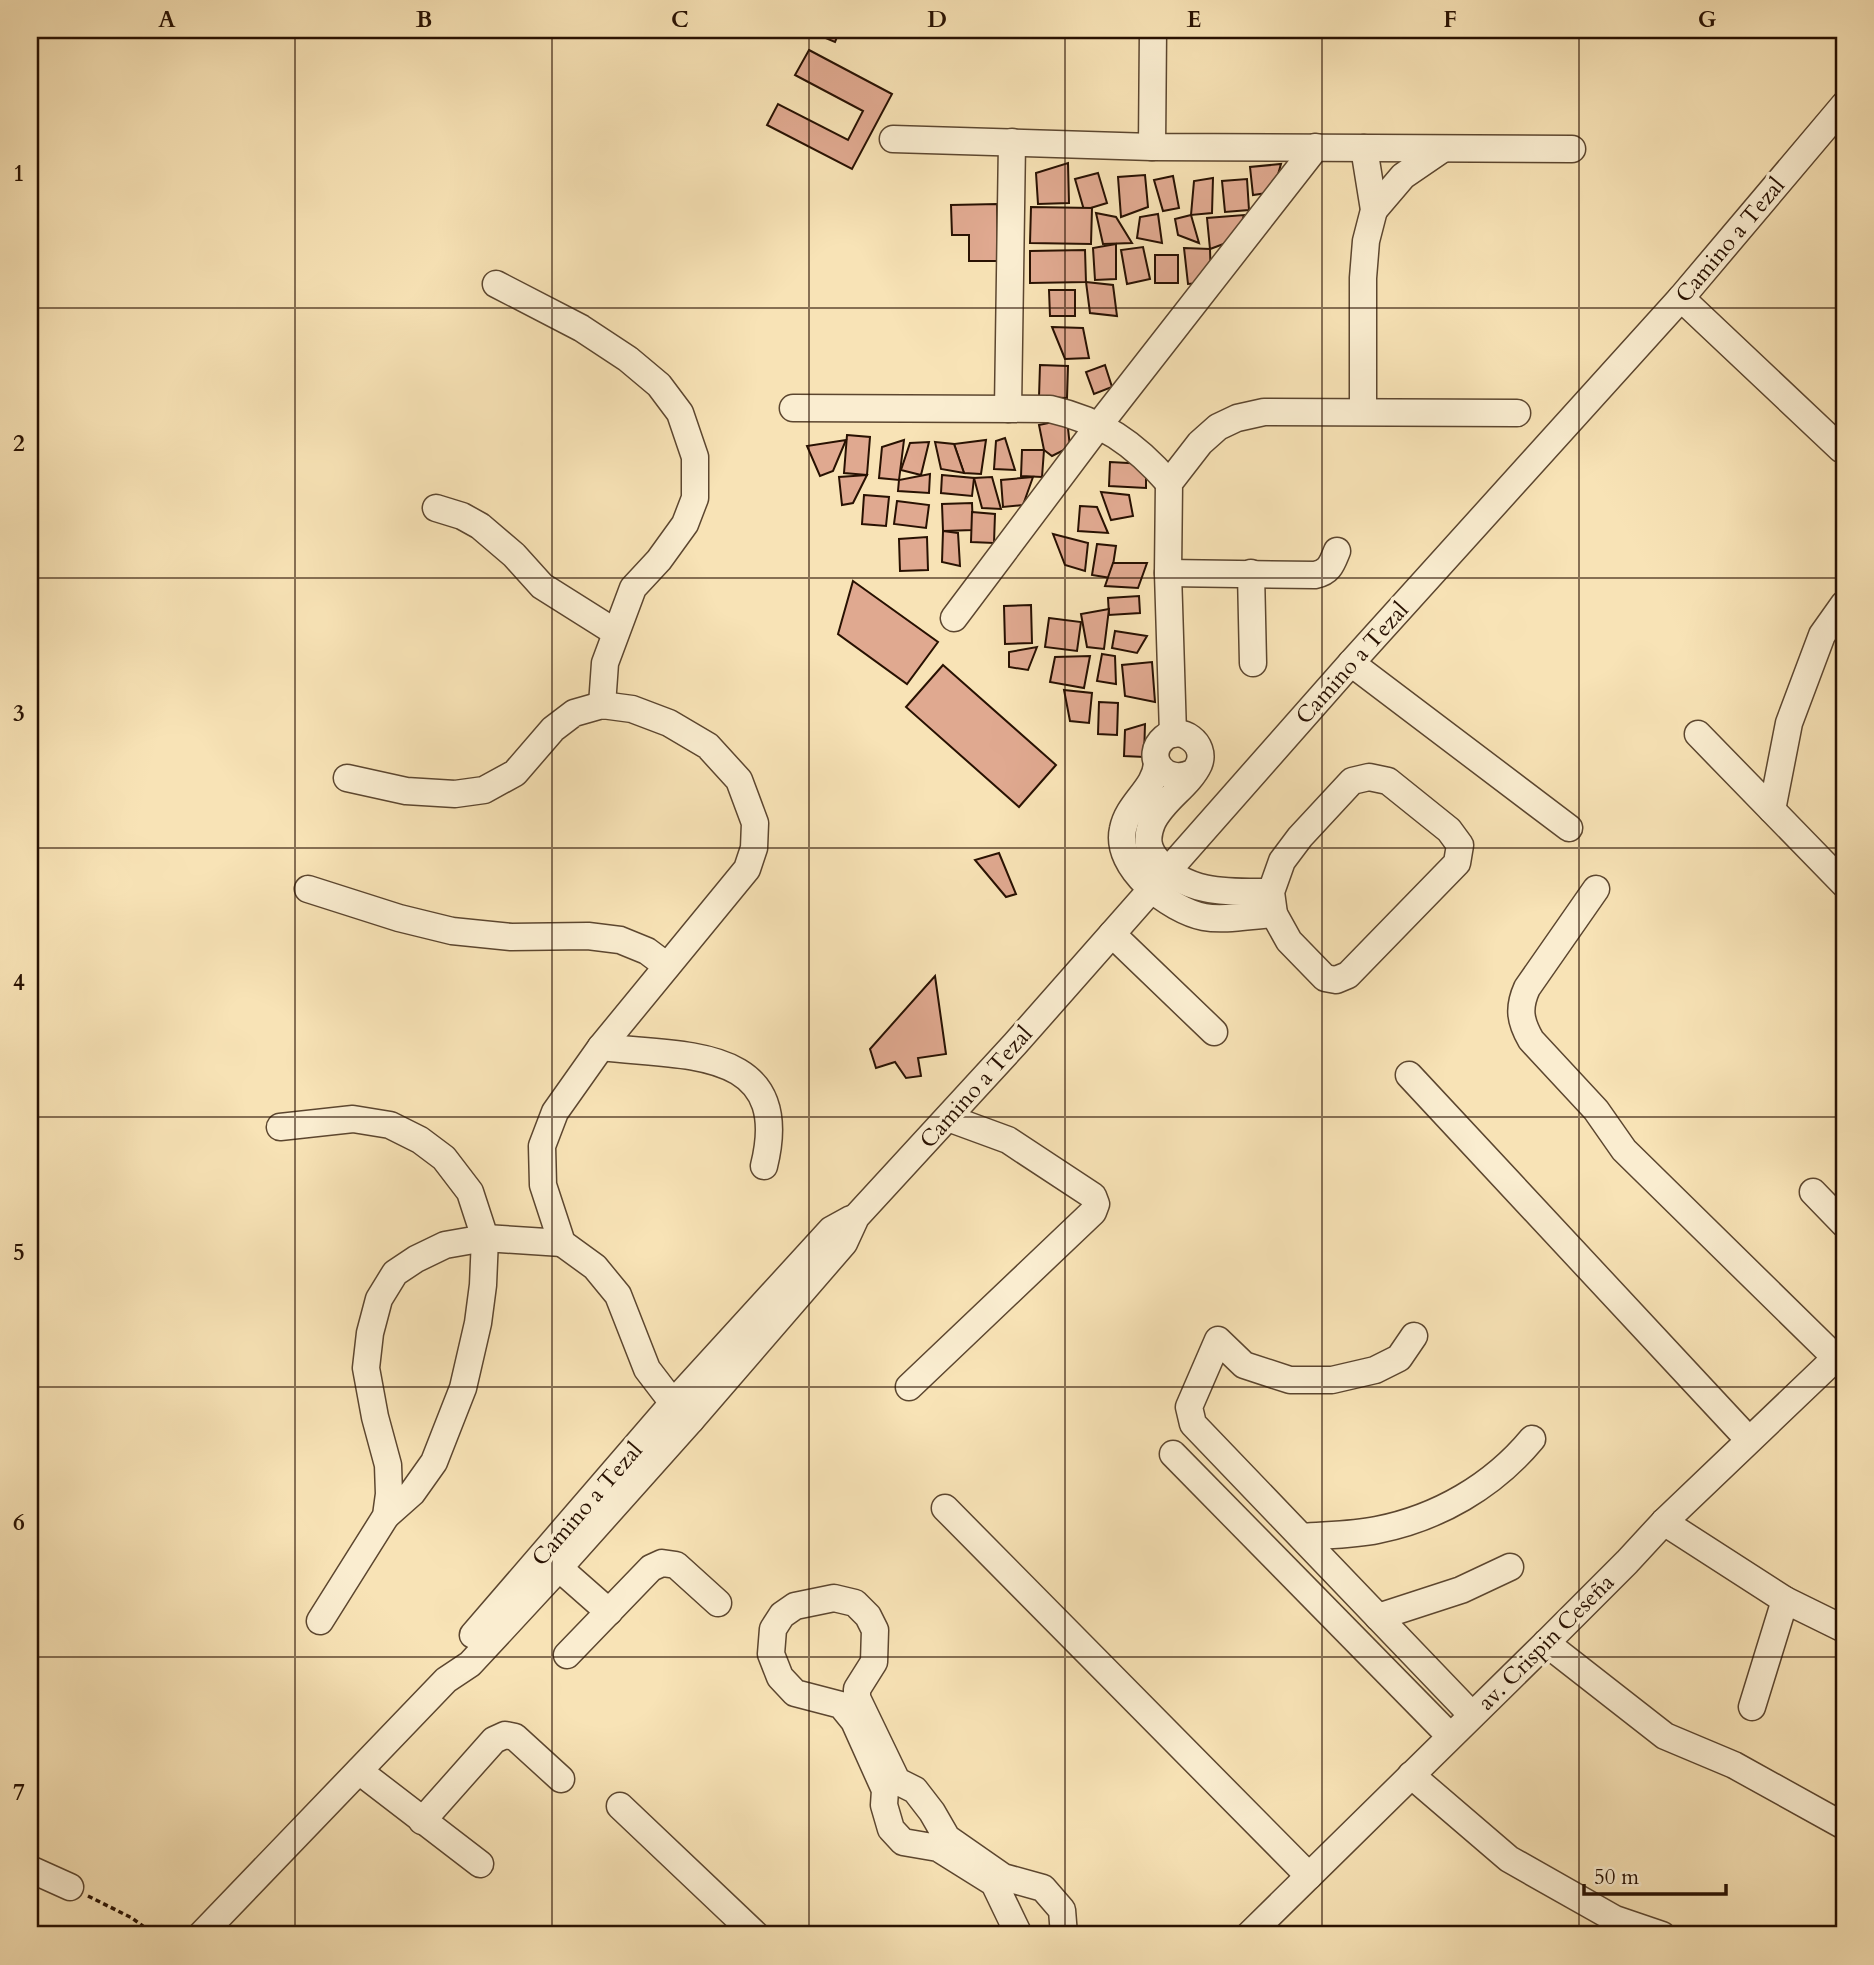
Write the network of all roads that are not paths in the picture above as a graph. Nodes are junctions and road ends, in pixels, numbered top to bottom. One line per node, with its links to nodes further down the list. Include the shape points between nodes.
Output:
1 (1153, 30): 5 (street)
2 (1844, 105): 12 (street, Camino a Tezal)
3 (893, 139): 4 (street)
4 (1012, 142): 5 (street); 14 (street)
5 (1152, 147): 6 (street)
6 (1316, 147): 7 (street); 17 (street)
7 (1364, 148): 9 (street); 10 (street)
8 (1572, 149): 9 (street)
9 (1441, 150): 10 (street, via 1403,176)
10 (1374, 210): 15 (street, via 1363,278)
11 (496, 284): 26 (street, via 581,328 628,359 659,385 680,413 695,457 695,498 685,524 633,588)
12 (1681, 299): 18 (street); 28 (street, Camino a Tezal)
13 (793, 408): 14 (street)
14 (1008, 409): 17 (street, via 1050,410)
15 (1363, 411): 16 (street); 19 (street, via 1264,412 1237,418 1217,427 1200,443)
16 (1517, 413)
17 (1099, 425): 19 (street, via 1121,437); 25 (street)
18 (1841, 449)
19 (1169, 483): 22 (street)
20 (436, 508): 26 (street, via 480,526 542,586)
21 (1337, 551): 23 (street, via 1330,569 1323,573)
22 (1168, 573): 23 (street); 30 (street)
23 (1251, 573): 27 (street)
24 (1844, 604): 35 (street, via 1822,635 1788,723)
25 (954, 618)
26 (615, 632): 29 (street, via 605,663)
27 (1254, 663)
28 (1351, 663): 36 (street); 37 (street, Camino a Tezal)
29 (602, 705): 34 (street, via 574,713 553,729 515,773 484,790 406,791); 43 (street, via 632,709 669,723 708,746 739,780 755,823 747,869)
30 (1173, 734): 32 (street, via 1158,745); 33 (street, via 1185,734 1195,741 1199,764)
31 (1698, 734): 35 (street)
32 (1157, 764): 33 (street, via 1172,777); 37 (street, via 1155,779 1129,810 1122,832 1125,856)
33 (1192, 773): 37 (street, via 1153,820 1148,835)
34 (347, 778)
35 (1772, 810): 38 (street)
36 (1569, 828)
37 (1160, 882): 41 (street); 42 (street, Camino a Tezal)
38 (1844, 884)
39 (308, 889): 43 (street, via 452,931 621,940)
40 (1596, 889): 55 (street, via 1527,988 1520,1014 1524,1027 1596,1110 1624,1150)
41 (1273, 903): 41 (street, via 1289,942 1325,978 1336,980 1348,975 1457,863 1460,845 1449,830 1388,781 1369,777 1352,781 1282,861)
42 (1112, 934): 44 (street); 47 (street, Camino a Tezal)
43 (667, 965): 45 (street)
44 (1214, 1032)
45 (601, 1047): 49 (street, via 692,1056 725,1064 748,1076 764,1101 770,1126); 53 (street, via 555,1112 542,1146 543,1185)
46 (1409, 1075): 59 (street)
47 (948, 1118): 56 (street, via 1008,1140 1093,1196 1096,1204 1093,1212); 57 (street, Camino a Tezal, via 856,1217 844,1243)
48 (280, 1127): 52 (street, via 353,1119 390,1125 420,1140 444,1158 470,1192)
49 (764, 1166)
50 (1813, 1192): 51 (street)
51 (1844, 1224)
52 (485, 1238): 53 (street); 62 (street, via 478,1323 463,1388 434,1462 412,1493); 62 (street, via 445,1245 416,1259 395,1273 379,1299 366,1368 388,1465)
53 (562, 1243): 57 (street, via 595,1267 618,1295 647,1369)
54 (1414, 1336): 64 (street, via 1399,1358 1375,1370 1332,1381 1290,1381 1244,1365 1218,1340 1189,1407 1193,1424)
55 (1840, 1354): 59 (street, av. Crispin Ceseña)
56 (909, 1387)
57 (682, 1412): 66 (street, Camino a Tezal); 75 (street, Camino a Tezal, via 457,1654)
58 (1532, 1439): 64 (street, via 1514,1461 1479,1489 1432,1515 1377,1530)
59 (1749, 1440): 63 (street, av. Crispin Ceseña)
60 (1173, 1454): 78 (street)
61 (945, 1508): 87 (street)
62 (386, 1516): 71 (street)
63 (1664, 1522): 67 (street); 73 (street, av. Crispin Ceseña)
64 (1302, 1537): 70 (street)
65 (1510, 1567): 70 (street, via 1461,1590)
66 (559, 1569): 69 (street); 75 (street, Camino a Tezal, via 470,1664)
67 (1785, 1600): 72 (street); 76 (street)
68 (718, 1602): 69 (street, via 676,1565 662,1563)
69 (609, 1612): 74 (street)
70 (1378, 1617): 77 (street)
71 (320, 1621)
72 (1844, 1629)
73 (1546, 1643): 77 (street, av. Crispin Ceseña); 84 (street, via 1665,1736 1734,1765)
74 (567, 1655)
75 (446, 1680): 79 (street, Camino a Tezal)
76 (1752, 1707)
77 (1472, 1715): 78 (street, av. Crispin Ceseña)
78 (1450, 1736): 80 (street, av. Crispin Ceseña)
79 (359, 1771): 83 (street); 89 (street, Camino a Tezal)
80 (1411, 1775): 87 (street, av. Crispin Ceseña); 94 (street, via 1509,1859 1615,1919)
81 (561, 1779): 83 (street, via 515,1737 505,1735 494,1740)
82 (620, 1806): 90 (street)
83 (422, 1821): 85 (street)
84 (1844, 1826)
85 (480, 1864)
86 (30, 1869): 88 (street)
87 (1309, 1877): 93 (street, av. Crispin Ceseña)
88 (70, 1887)
89 (201, 1935)
90 (756, 1935)
91 (1019, 1935): 92 (street, via 994,1883 938,1848 903,1842 891,1829 885,1790 854,1721 841,1705 795,1693 780,1677 771,1654 773,1629 782,1615 795,1606 834,1598 855,1603 868,1616 874,1630 874,1662 857,1689 858,1698 897,1781 915,1790 947,1838 1003,1877 1043,1888 1062,1910)
92 (1063, 1935)
93 (1249, 1935)
94 (1662, 1935)

